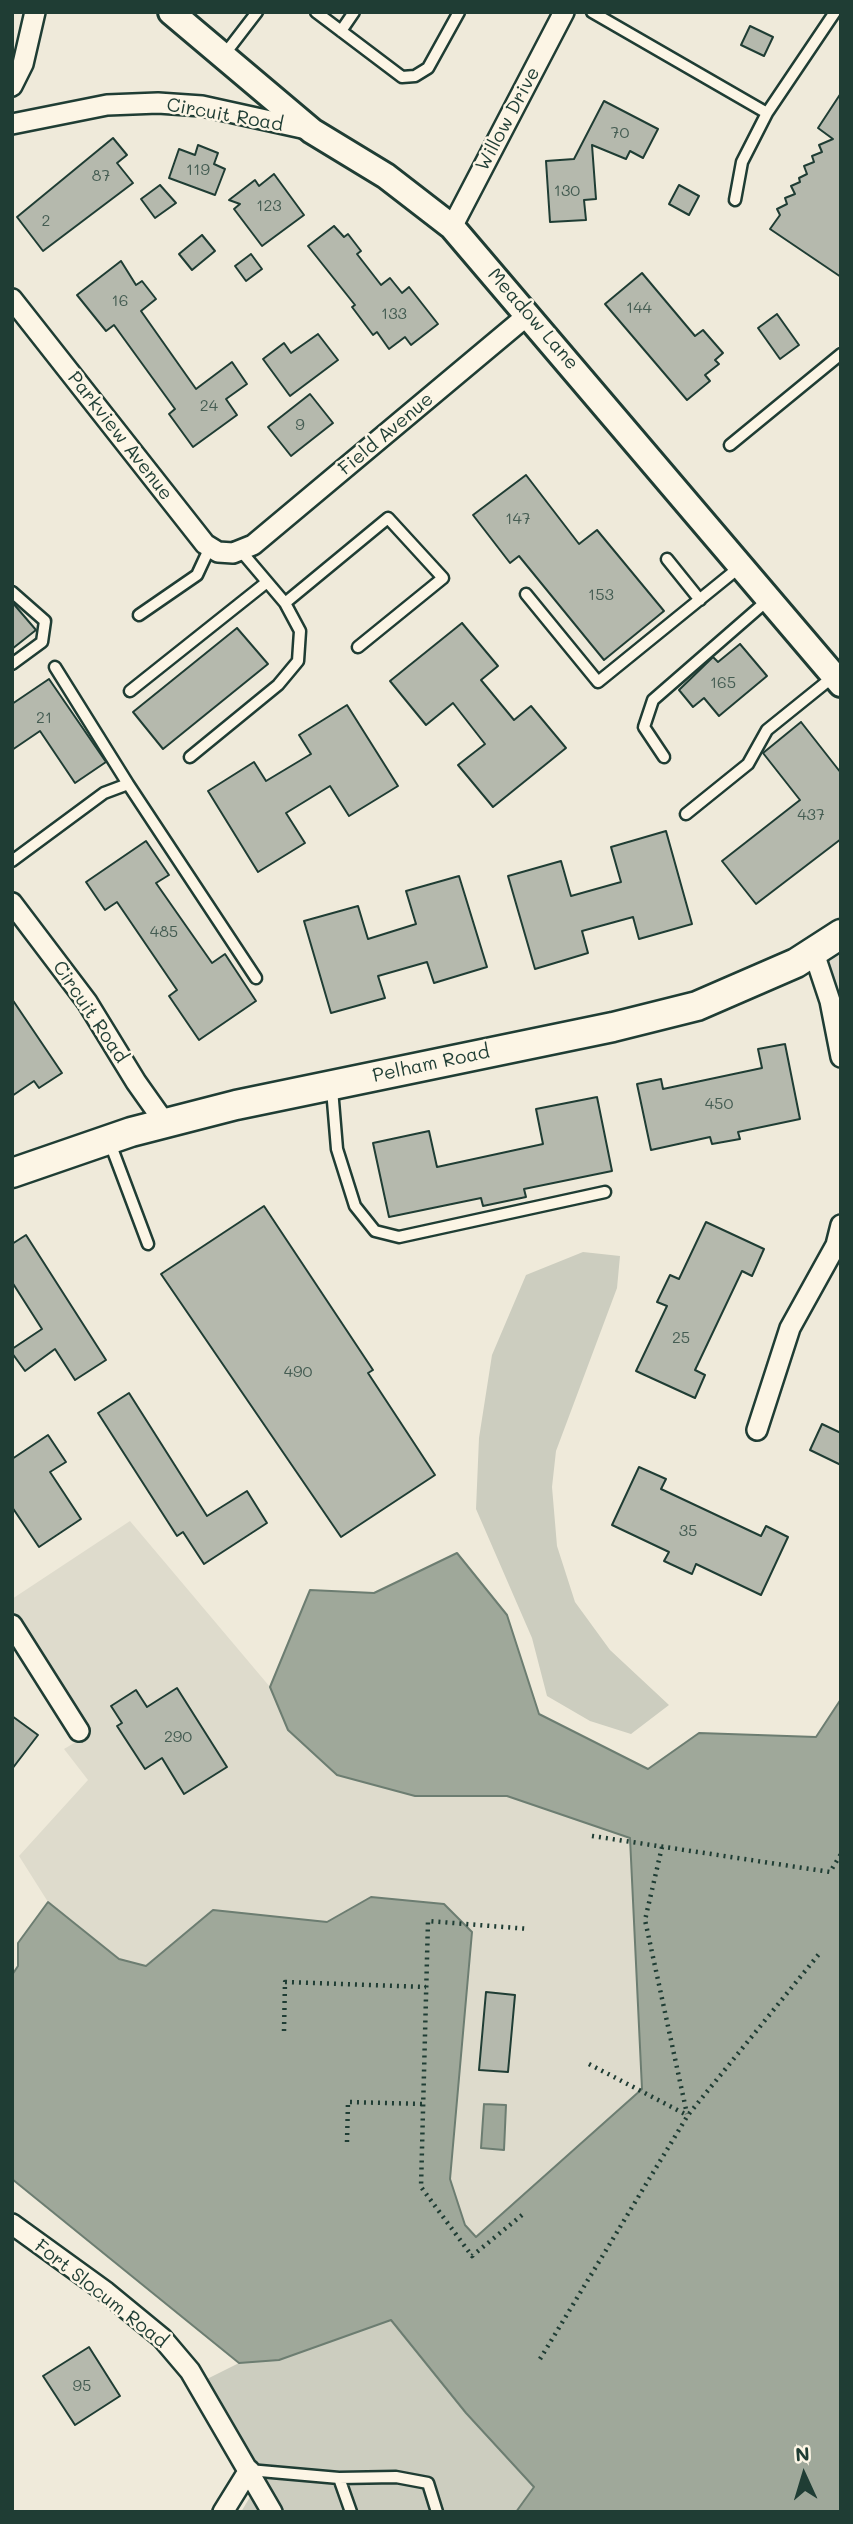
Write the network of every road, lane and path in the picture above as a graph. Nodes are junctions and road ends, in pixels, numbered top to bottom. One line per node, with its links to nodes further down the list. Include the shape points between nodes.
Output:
1 (35, 12): 12 (street, via 23,64)
2 (171, 12): 11 (street, Meadow Lane)
3 (257, 12): 11 (lane)
4 (316, 12): 10 (lane)
5 (354, 12): 10 (lane)
6 (459, 12): 10 (lane, via 428,68 415,76 402,77)
7 (564, 12): 17 (street, Willow Drive)
8 (592, 12): 13 (lane)
9 (835, 12): 13 (lane)
10 (341, 31)
11 (223, 55): 15 (street, Meadow Lane)
12 (12, 86)
13 (767, 113): 16 (lane, via 742,162)
14 (12, 124): 15 (street, Circuit Road, via 107,105 158,103 202,106)
15 (313, 131): 17 (street, Meadow Lane, via 386,176)
16 (735, 200)
17 (452, 227): 19 (street, Meadow Lane)
18 (12, 299): 22 (street, Parkview Avenue)
19 (529, 314): 23 (street, Field Avenue, via 253,545); 25 (street, Meadow Lane)
20 (841, 354): 21 (lane)
21 (730, 445)
22 (210, 547): 23 (street, via 218,552); 32 (lane, via 197,575)
23 (240, 550): 26 (lane)
24 (667, 559): 30 (lane)
25 (742, 566): 29 (street, Meadow Lane); 30 (lane)
26 (267, 582): 31 (lane); 37 (lane)
27 (12, 592): 34 (lane, via 46,621 42,642)
28 (526, 594): 30 (lane, via 598,682)
29 (770, 599): 36 (street, Meadow Lane); 39 (lane, via 653,700 644,727)
30 (700, 600)
31 (285, 603): 33 (lane, via 388,519 443,578); 38 (lane, via 300,631 298,661 278,685)
32 (139, 615)
33 (358, 647)
34 (12, 664)
35 (55, 667): 40 (lane)
36 (837, 680): 41 (lane, via 767,730 748,764)
37 (130, 691)
38 (190, 757)
39 (664, 757)
40 (128, 784): 42 (lane, via 104,793); 46 (lane)
41 (686, 814)
42 (12, 861)
43 (12, 903): 49 (street, Circuit Road, via 87,1002)
44 (840, 937): 45 (main road, Pelham Road)
45 (814, 953): 47 (street); 48 (main road, Pelham Road, via 697,1006)
46 (256, 978)
47 (841, 1057)
48 (332, 1085): 49 (main road, Pelham Road); 52 (lane, via 337,1149 355,1206 375,1231 399,1237)
49 (165, 1123): 50 (main road, Pelham Road)
50 (109, 1140): 51 (main road, Pelham Road); 54 (lane)
51 (12, 1173)
52 (605, 1192)
53 (841, 1225): 55 (street)
54 (148, 1244)
55 (838, 1245): 56 (street, via 790,1328)
56 (757, 1430)
57 (12, 1625): 58 (street)
58 (79, 1731)
59 (592, 1836): 60 (path)
60 (662, 1847): 61 (path, via 830,1872); 68 (path, via 645,1920)
61 (841, 1854)
62 (529, 1929): 64 (path, via 428,1921)
63 (819, 1954): 68 (path)
64 (426, 1987): 65 (path, via 285,1982); 67 (path)
65 (284, 2031)
66 (589, 2064): 68 (path)
67 (424, 2104): 69 (path, via 348,2102); 70 (path, via 421,2187 472,2256)
68 (688, 2115): 72 (path)
69 (347, 2142)
70 (522, 2215)
71 (12, 2224): 73 (street, Fort Slocum Road, via 162,2338 190,2371)
72 (540, 2359)
73 (249, 2470): 74 (lane); 75 (street); 76 (street, Fort Slocum Road)
74 (339, 2478): 77 (lane); 78 (lane, via 397,2477 428,2483)
75 (223, 2512)
76 (272, 2512)
77 (351, 2512)
78 (437, 2512)

